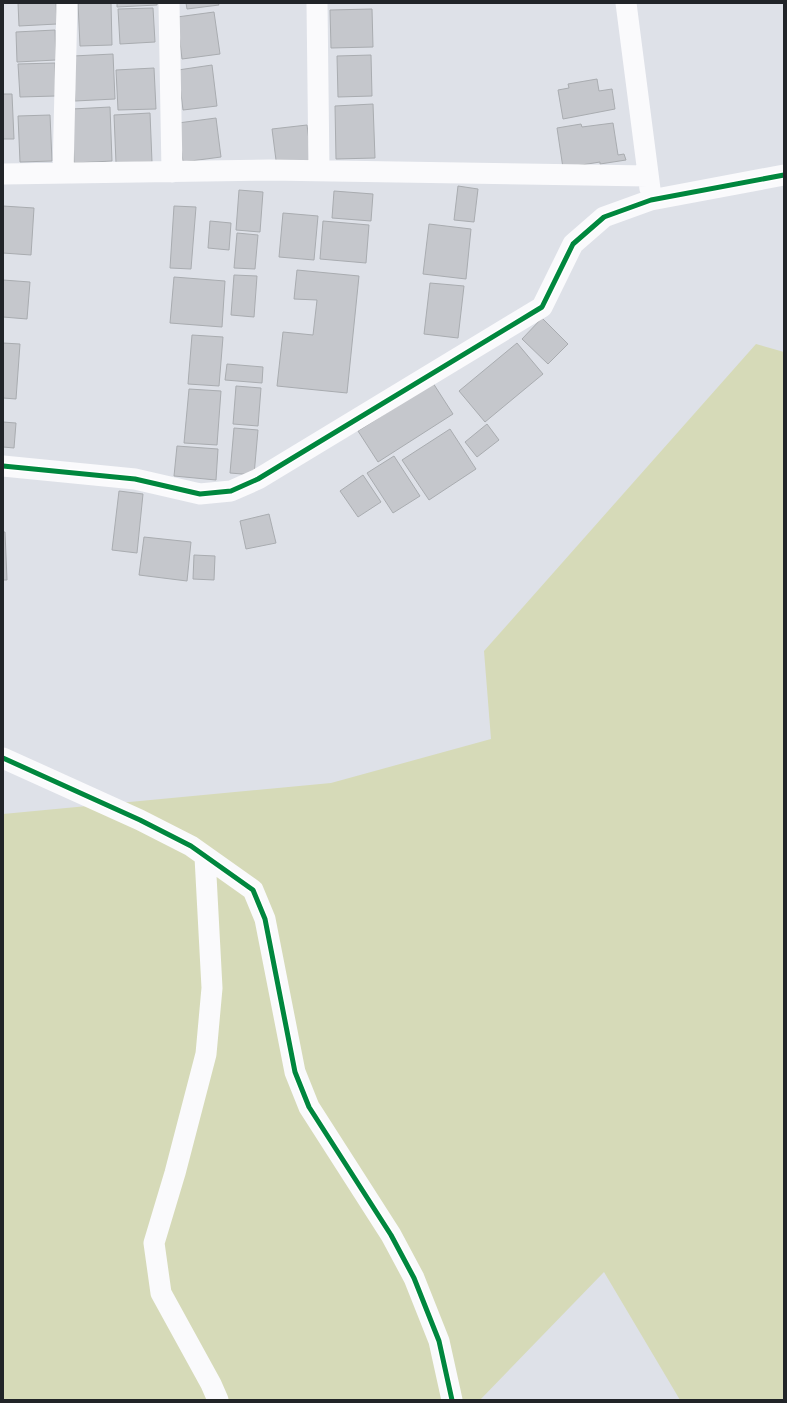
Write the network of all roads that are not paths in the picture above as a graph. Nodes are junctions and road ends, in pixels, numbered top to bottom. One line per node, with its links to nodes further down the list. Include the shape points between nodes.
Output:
1 (67, 3): 7 (street)
2 (170, 3): 6 (street)
3 (317, 3): 5 (street)
4 (626, 3): 10 (street)
5 (319, 171): 6 (street); 10 (street)
6 (172, 172): 7 (street)
7 (63, 173): 8 (street)
8 (3, 174)
9 (784, 175): 11 (street)
10 (648, 176): 11 (street)
11 (651, 200): 12 (street, via 604,217 573,244 542,307 258,479 230,491 200,494 135,478)
12 (3, 466)
13 (3, 758): 14 (street, via 140,820 191,846)
14 (205, 857): 15 (street, via 212,988 206,1054 154,1243 160,1293); 16 (street, via 253,890 265,919 295,1072 308,1108 391,1236 414,1278 439,1341)
15 (218, 1400)
16 (452, 1400)

